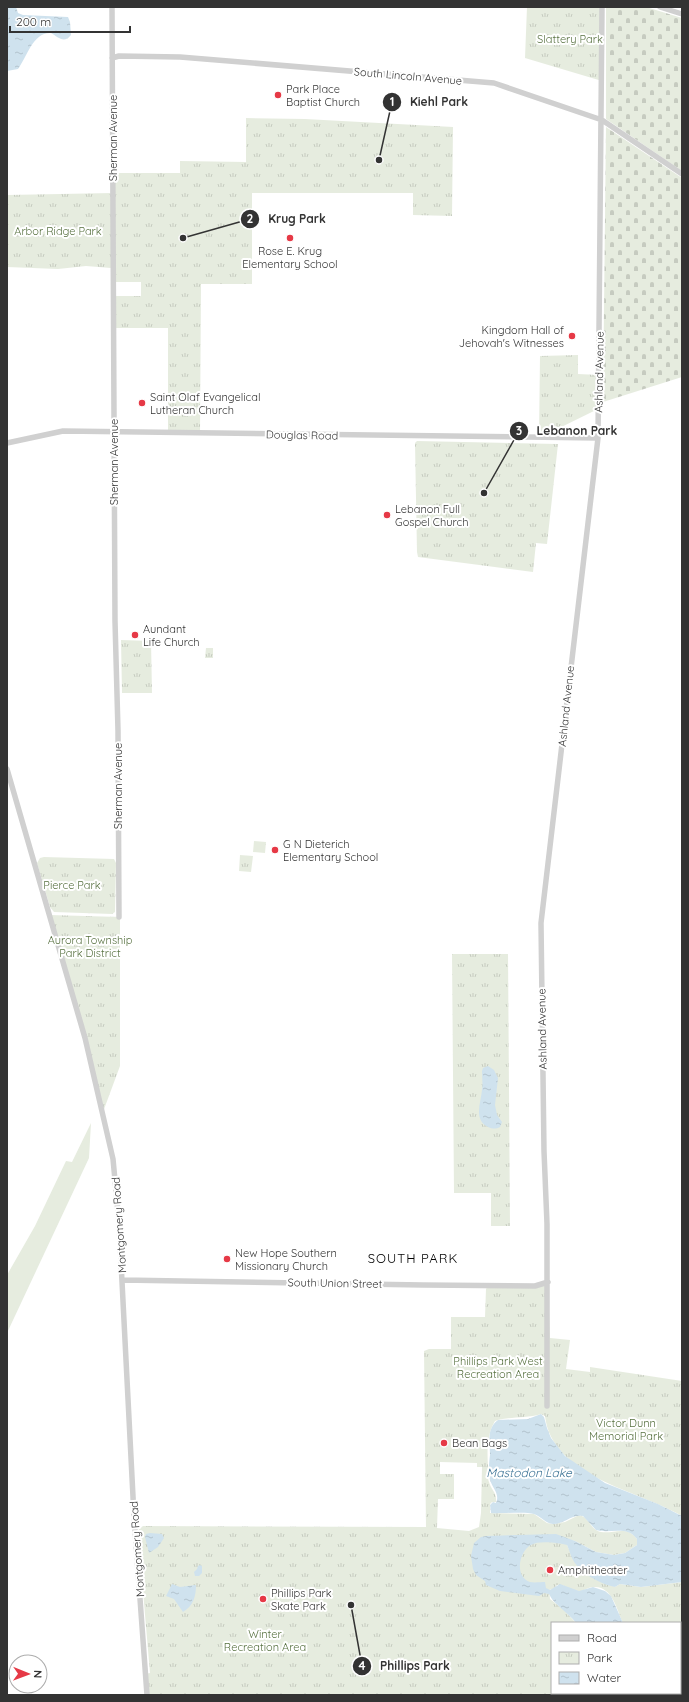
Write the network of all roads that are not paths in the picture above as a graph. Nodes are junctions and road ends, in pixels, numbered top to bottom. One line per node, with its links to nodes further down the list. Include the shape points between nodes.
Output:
1 (112, 7): 5 (street, Sherman Avenue)
2 (602, 7): 6 (street, Ashland Avenue)
3 (660, 7): 4 (street)
4 (682, 14)
5 (112, 58): 6 (street, South Lincoln Avenue, via 180,57 494,83); 8 (street, Sherman Avenue)
6 (602, 120): 7 (street, South Lincoln Avenue); 9 (street, Ashland Avenue)
7 (682, 174)
8 (114, 432): 9 (street, Douglas Road); 10 (street, Douglas Road, via 63,431); 12 (street, Sherman Avenue)
9 (598, 438): 14 (street, Ashland Avenue, via 541,923)
10 (7, 443)
11 (7, 769): 13 (street, Montgomery Road, via 85,1038 106,1124 115,1169)
12 (119, 917)
13 (122, 1280): 14 (street, South Union Street, via 423,1286 535,1286); 16 (street, Montgomery Road, via 134,1516)
14 (548, 1282): 15 (street, Ashland Avenue)
15 (547, 1406)
16 (147, 1695)

